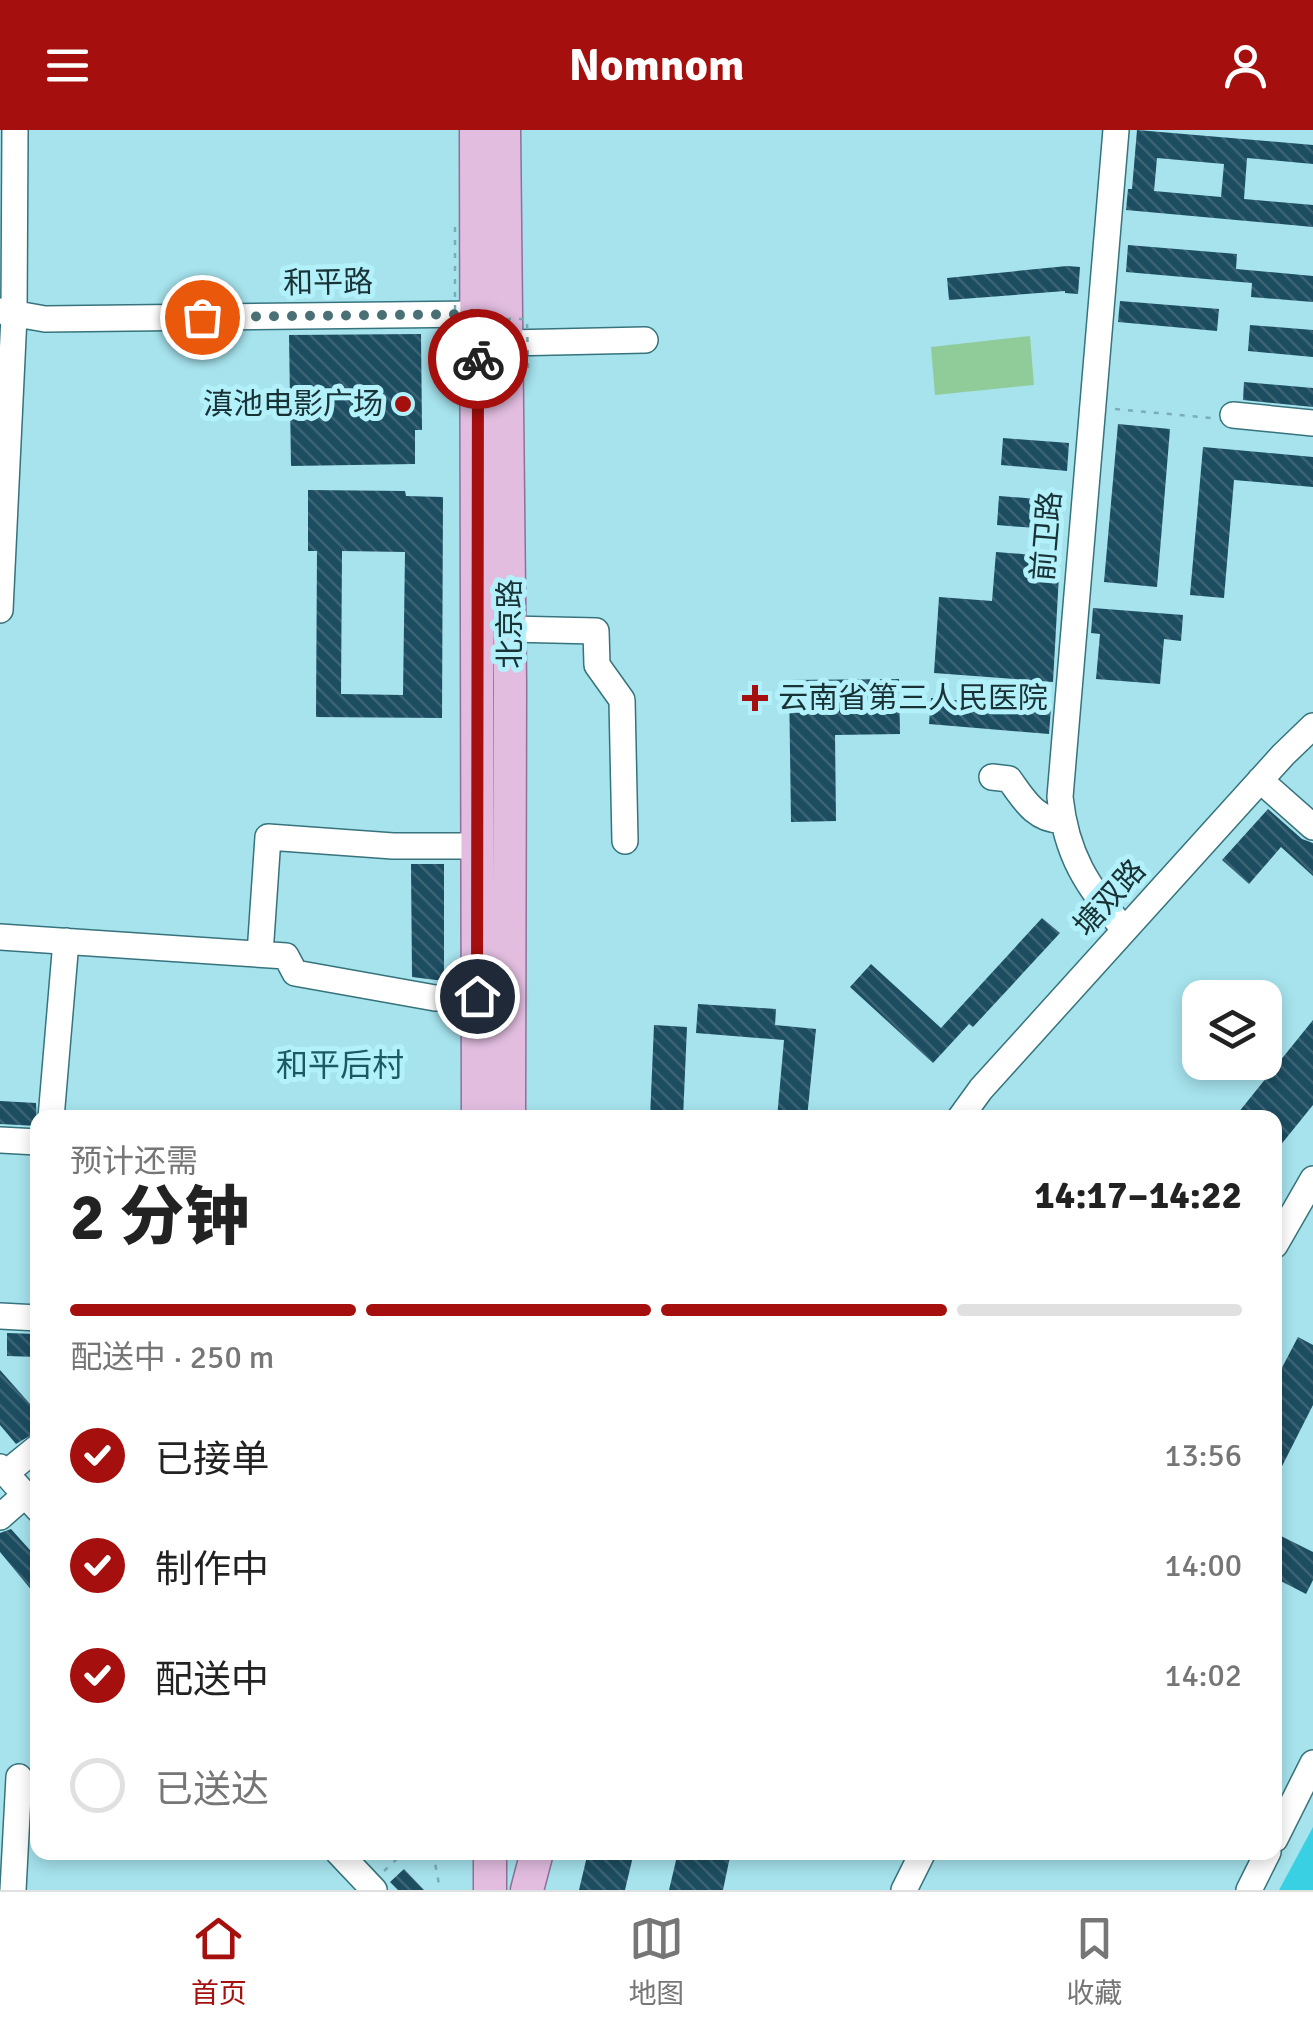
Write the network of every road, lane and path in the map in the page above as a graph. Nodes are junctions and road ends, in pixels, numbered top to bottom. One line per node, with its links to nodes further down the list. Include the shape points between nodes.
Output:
1 (14, 130): 6 (street)
2 (476, 130): 7 (main road, 北京路)
3 (504, 130): 9 (main road, 北京路)
4 (1116, 130): 10 (street, 前卫路)
5 (454, 227): 9 (path, bridge, via 455,319 528,319)
6 (7, 313): 7 (street, 和平路, via 46,319); 13 (street)
7 (478, 314): 21 (main road, 北京路)
8 (645, 340): 9 (street)
9 (518, 355): 14 (main road, 北京路)
10 (1090, 407): 11 (path); 18 (street, 前卫路)
11 (1233, 416): 12 (street)
12 (1313, 423)
13 (0, 598)
14 (510, 637): 20 (street, via 596,639 597,665 622,700); 29 (main road, 北京路)
15 (1313, 726): 17 (street, 塘双路)
16 (992, 777): 18 (street, via 1009,779 1037,814)
17 (1260, 780): 19 (street); 22 (street, 塘双路)
18 (1062, 820): 22 (street, 前卫路, via 1081,875)
19 (1313, 827)
20 (624, 841)
21 (478, 846): 25 (street, via 268,837); 26 (main road, 北京路)
22 (1124, 930): 30 (street, 塘双路)
23 (0, 936): 24 (street)
24 (66, 941): 25 (street); 27 (street)
25 (260, 954): 26 (street, via 286,956 295,973 435,998)
26 (477, 996): 28 (main road, 北京路)
27 (51, 1110)
28 (478, 1110)
29 (509, 1110)
30 (966, 1110)
31 (0, 1140): 32 (street)
32 (30, 1142)
33 (1313, 1180): 34 (street)
34 (1282, 1233)
35 (0, 1316): 36 (street)
36 (30, 1318)
37 (30, 1452): 38 (street)
38 (3, 1470): 39 (street)
39 (30, 1501)
40 (30, 1502): 41 (street)
41 (0, 1517)
42 (1313, 1762): 44 (street)
43 (19, 1777): 55 (street)
44 (1286, 1792)
45 (349, 1860): 54 (street)
46 (402, 1860): 54 (path)
47 (434, 1860): 56 (path)
48 (490, 1860): 57 (main road)
49 (509, 1860): 58 (main road)
50 (535, 1860): 59 (main road)
51 (919, 1860): 60 (street)
52 (1264, 1860): 61 (street)
53 (396, 1876): 54 (path)
54 (377, 1881)
55 (12, 1890)
56 (440, 1890)
57 (490, 1890)
58 (509, 1890)
59 (527, 1890)
60 (904, 1890)
61 (1250, 1890)

